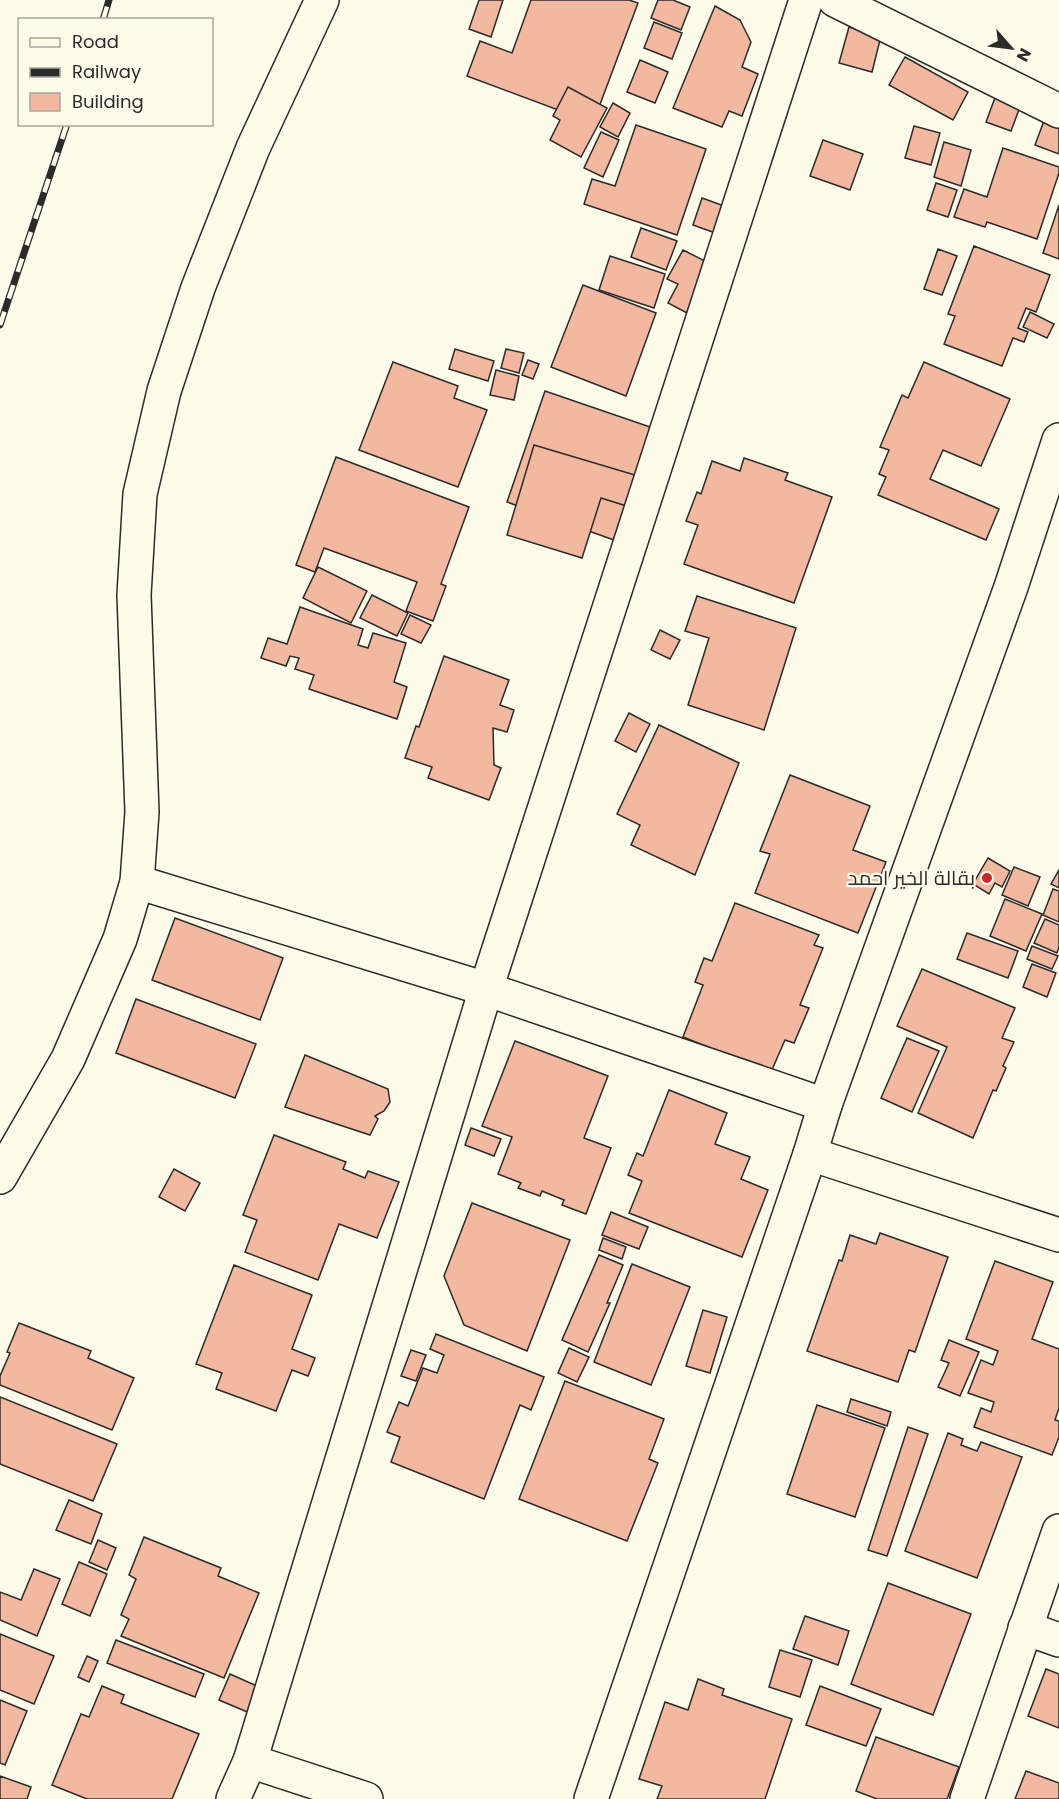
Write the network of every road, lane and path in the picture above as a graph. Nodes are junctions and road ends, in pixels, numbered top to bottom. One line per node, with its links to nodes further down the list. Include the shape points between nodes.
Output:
1 (322, 0): 6 (street, via 253,148 198,288 164,391 140,494 134,595 142,812)
2 (806, 0): 7 (street)
3 (835, 0): 4 (street)
4 (1059, 111)
5 (1059, 440): 8 (street, via 1011,587)
6 (137, 882): 7 (street); 10 (street, via 120,939 68,1059)
7 (486, 989): 8 (street); 15 (street)
8 (825, 1105): 9 (street)
9 (810, 1154): 11 (street); 18 (street)
10 (0, 1177)
11 (1059, 1234)
12 (1059, 1531): 13 (street)
13 (1025, 1628): 14 (street); 19 (street)
14 (1059, 1640)
15 (250, 1761): 16 (street); 17 (street)
16 (233, 1799)
17 (366, 1799)
18 (591, 1799)
19 (967, 1799)

